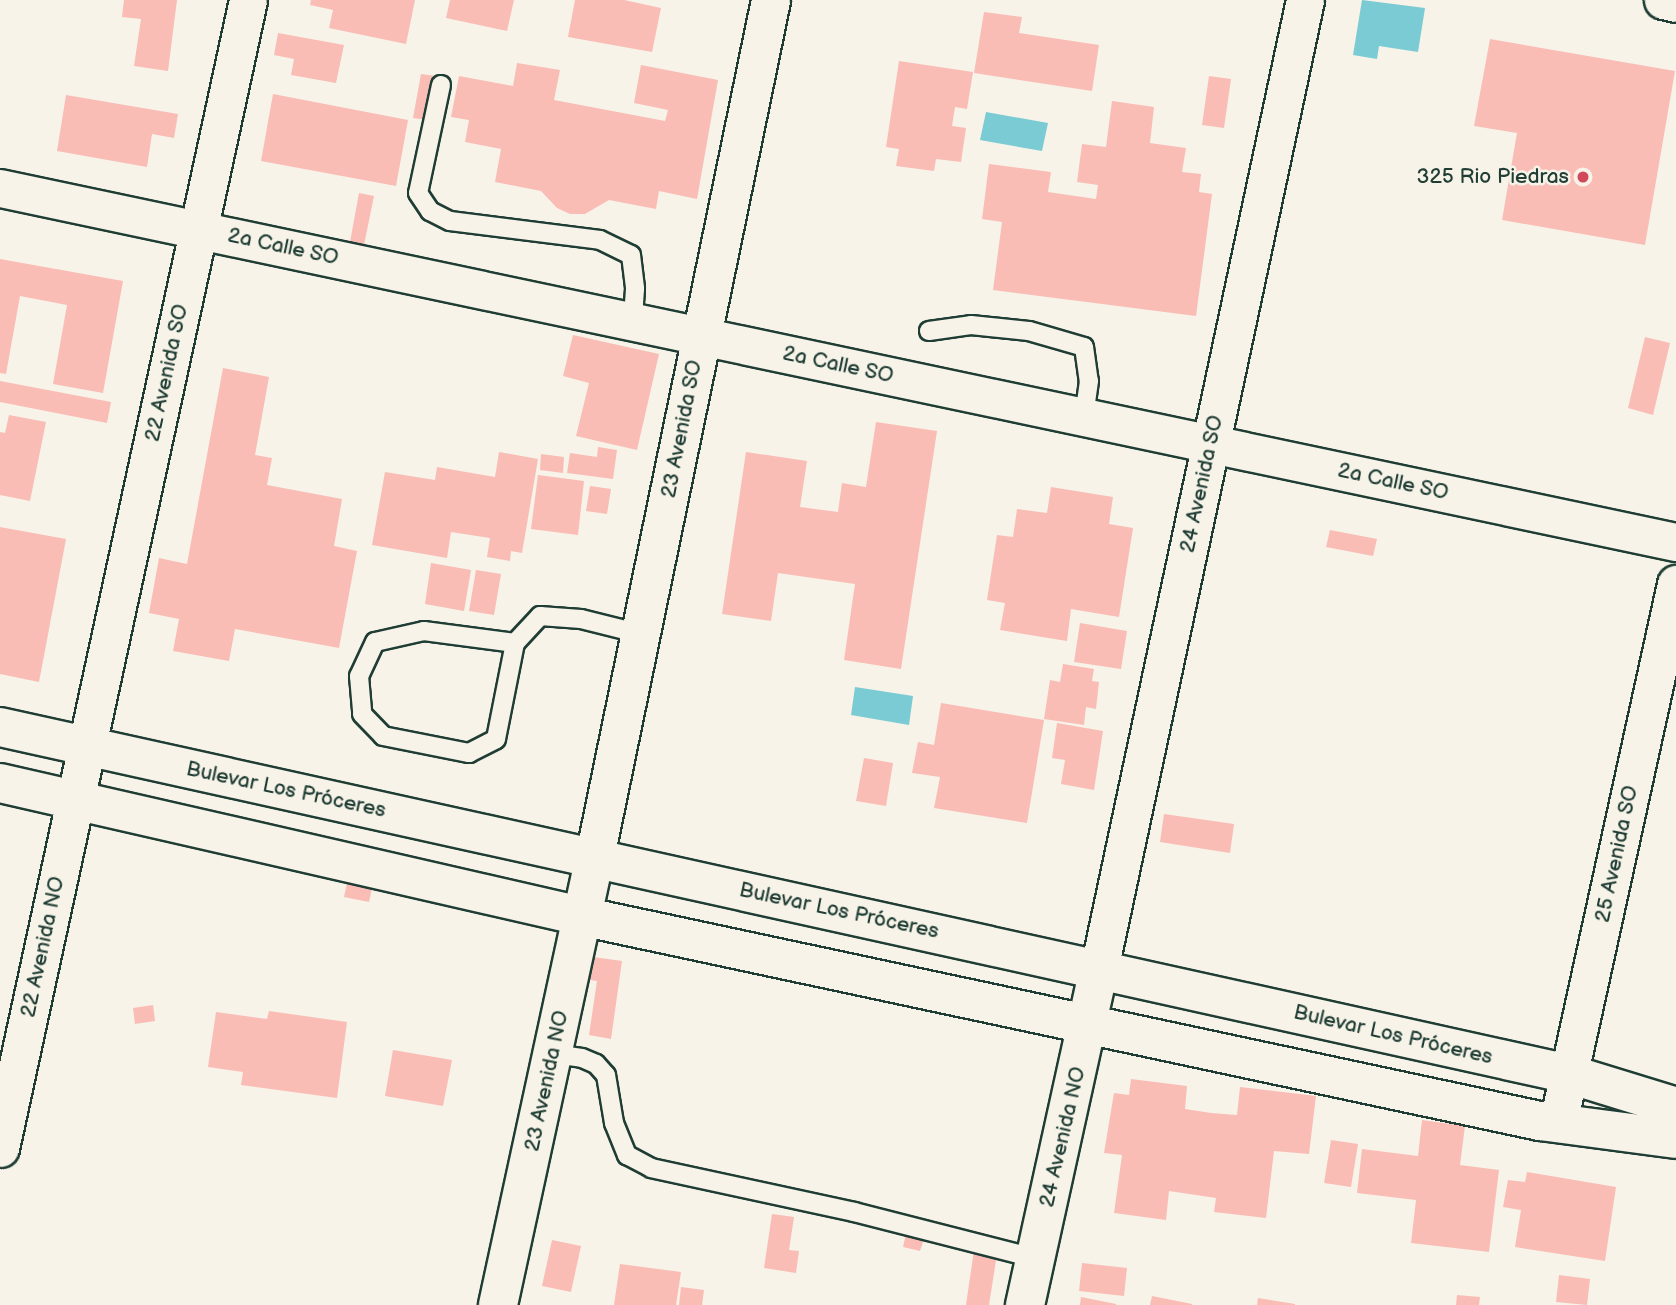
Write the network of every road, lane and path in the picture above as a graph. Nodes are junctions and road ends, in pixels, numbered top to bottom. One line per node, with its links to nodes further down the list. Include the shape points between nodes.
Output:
1 (248, 0): 8 (street, 22 Avenida SO)
2 (771, 0): 11 (street, 23 Avenida SO)
3 (1305, 0): 13 (street, 24 Avenida SO)
4 (1662, 0): 5 (street)
5 (1676, 3)
6 (441, 85): 9 (lane, via 418,193 430,211 450,220 600,240 631,255)
7 (0, 188): 8 (street, 2a Calle SO)
8 (198, 229): 9 (street, 2a Calle SO); 19 (street, 22 Avenida SO)
9 (633, 321): 11 (street, 2a Calle SO)
10 (929, 331): 12 (lane, via 971,325 1029,331 1084,347 1089,381)
11 (701, 336): 12 (street, 2a Calle SO); 16 (street, 23 Avenida SO)
12 (1084, 417): 13 (street, 2a Calle SO)
13 (1210, 444): 14 (street, 2a Calle SO); 24 (street, 24 Avenida SO)
14 (1676, 542)
15 (1676, 584): 27 (street, 25 Avenida SO)
16 (640, 634): 17 (lane, via 581,619 540,616); 22 (street, 23 Avenida SO)
17 (515, 643): 17 (lane, via 496,739 469,753 383,736 362,714 359,676 375,642 424,631)
18 (0, 727): 19 (street, Bulevar Los Próceres)
19 (86, 747): 21 (street, 22 Avenida NO); 22 (street, Bulevar Los Próceres)
20 (0, 783): 21 (street)
21 (74, 799): 23 (street); 31 (street, 22 Avenida NO)
22 (595, 858): 23 (street, 23 Avenida NO); 24 (street, Bulevar Los Próceres)
23 (581, 916): 25 (street); 26 (street, 23 Avenida NO)
24 (1098, 969): 25 (street, 24 Avenida NO); 27 (street, Bulevar Los Próceres)
25 (1089, 1024): 29 (street); 32 (street, 24 Avenida NO)
26 (554, 1054): 32 (lane, via 582,1058 606,1074 614,1123 627,1154 651,1168); 33 (street, 23 Avenida NO)
27 (1569, 1074): 28 (street, Bulevar Los Próceres); 29 (street, 25 Avenida SO)
28 (1676, 1107)
29 (1558, 1123): 30 (street)
30 (1676, 1139)
31 (0, 1148)
32 (1035, 1258): 34 (street, 24 Avenida NO)
33 (498, 1305)
34 (1025, 1305)

